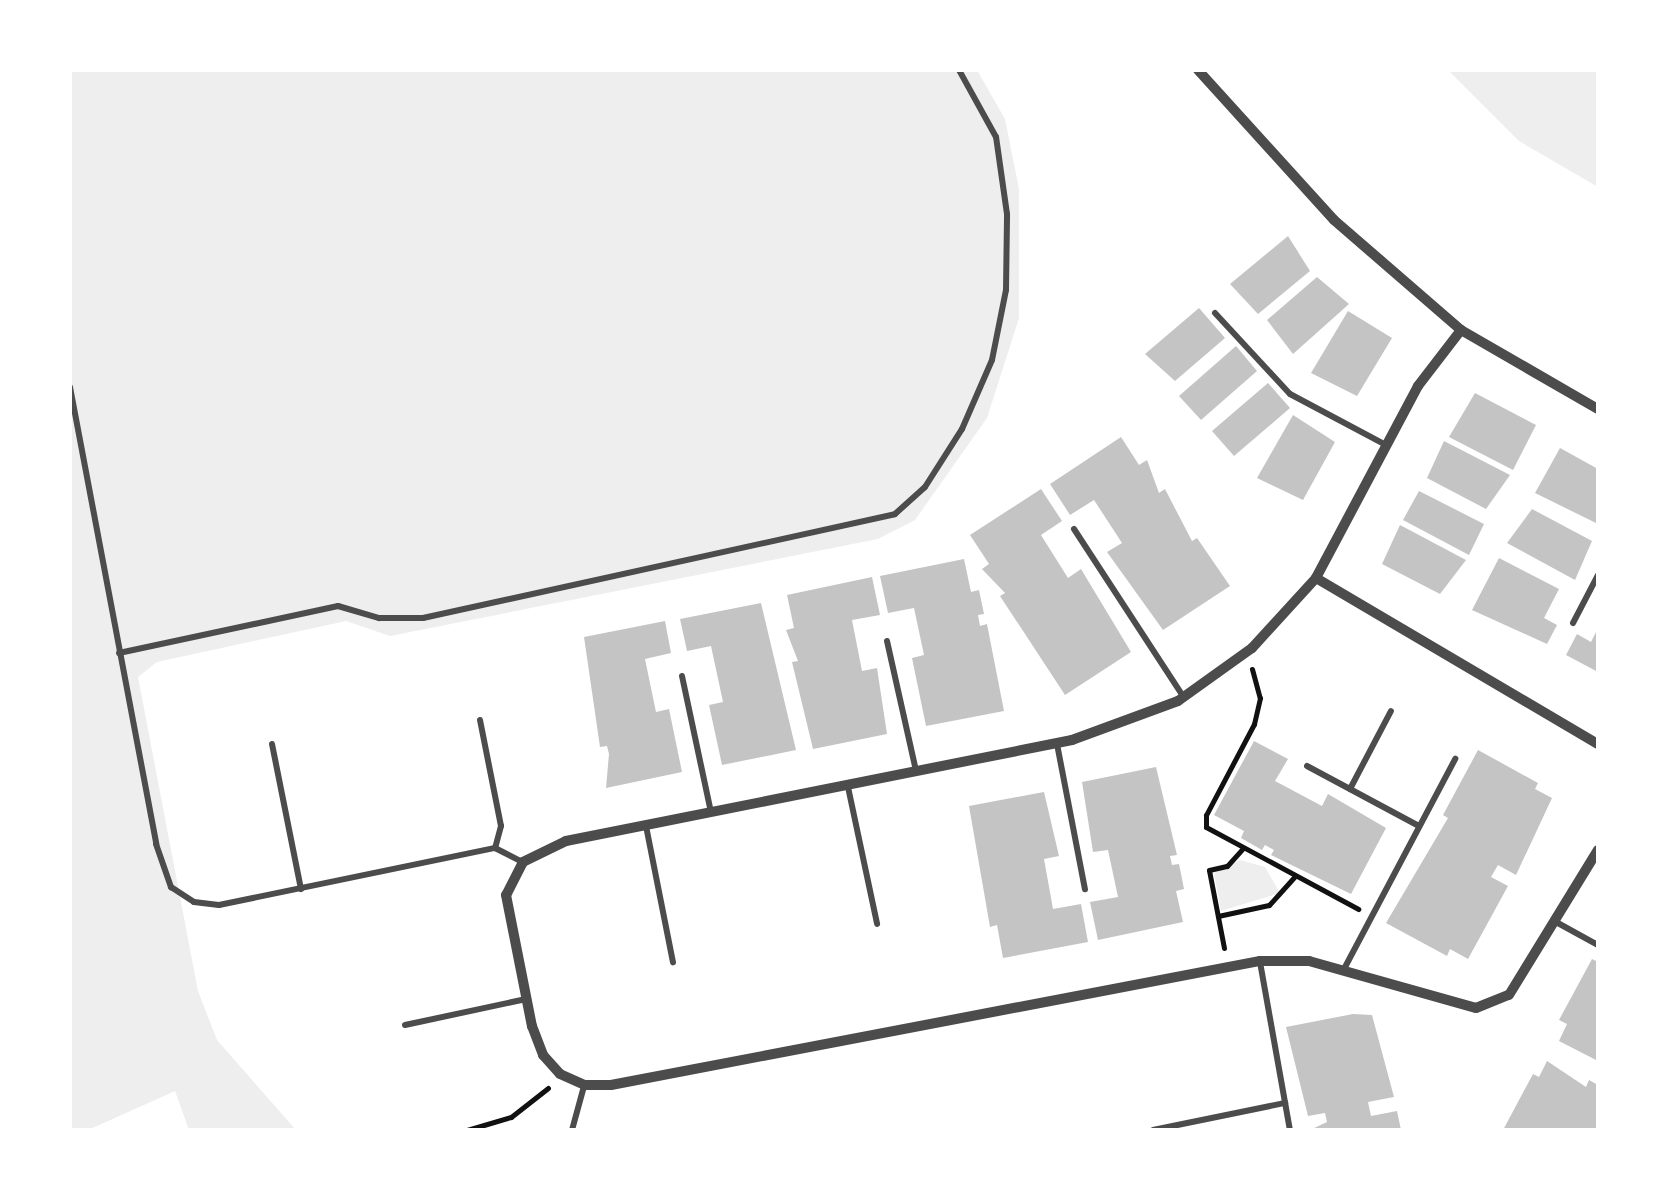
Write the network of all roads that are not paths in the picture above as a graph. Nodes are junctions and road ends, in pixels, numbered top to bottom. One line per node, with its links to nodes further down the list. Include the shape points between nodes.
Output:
1 (960, 70): 13 (lane, via 996,137 1006,290 992,360 962,428 924,487 894,514 424,618 379,618 338,606)
2 (1198, 70): 4 (street, via 1334,220)
3 (1215, 313): 7 (lane, via 1290,394)
4 (1461, 330): 6 (street); 7 (street, via 1418,386)
5 (70, 387): 13 (lane)
6 (1598, 409)
7 (1387, 445): 10 (street)
8 (1074, 529): 15 (lane)
9 (1598, 574): 11 (lane)
10 (1316, 578): 15 (street, via 1244,654); 20 (street)
11 (1573, 622)
12 (887, 641): 23 (lane)
13 (120, 654): 33 (lane, via 171,888 194,902 219,905)
14 (682, 676): 26 (lane)
15 (1184, 697): 19 (street, via 1128,724)
16 (1391, 711): 25 (lane)
17 (480, 720): 29 (lane, via 501,826)
18 (272, 744): 33 (lane)
19 (1057, 744): 23 (street); 32 (lane)
20 (1598, 744)
21 (1455, 759): 28 (lane)
22 (1307, 766): 25 (lane)
23 (916, 773): 24 (street)
24 (848, 787): 26 (street); 35 (lane)
25 (1350, 789): 28 (lane)
26 (712, 814): 27 (street)
27 (646, 826): 31 (street, via 542,848); 38 (lane)
28 (1419, 826): 39 (lane)
29 (495, 848): 31 (lane); 33 (lane)
30 (1598, 850): 34 (street)
31 (522, 862): 40 (street, via 506,895)
32 (1085, 888)
33 (302, 889)
34 (1556, 922): 36 (lane); 39 (street, via 1508,995 1476,1008)
35 (877, 924)
36 (1598, 945)
37 (1260, 961): 39 (street, via 1309,960); 42 (street, via 611,1085); 43 (lane)
38 (673, 962)
39 (1344, 969)
40 (526, 999): 41 (lane); 42 (street, via 542,1055 560,1074)
41 (405, 1026)
42 (585, 1084): 44 (lane)
43 (1285, 1103): 45 (lane); 46 (lane)
44 (572, 1130)
45 (1153, 1130)
46 (1290, 1130)

